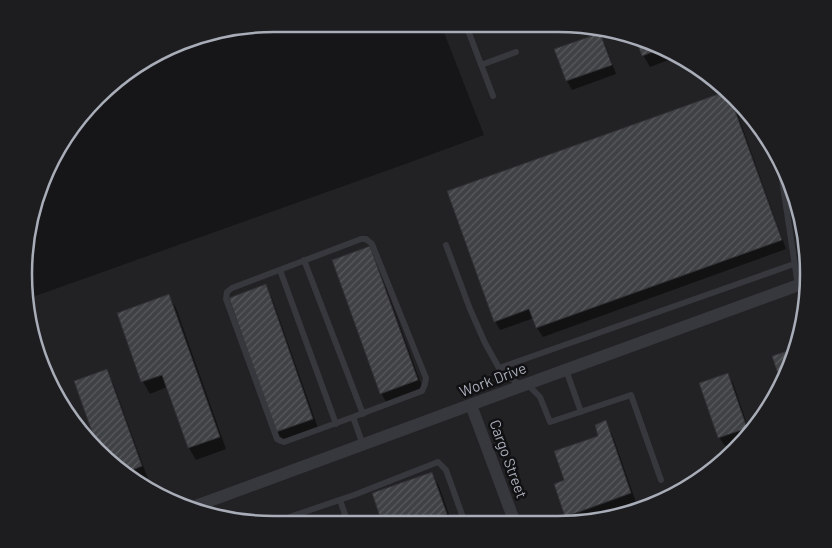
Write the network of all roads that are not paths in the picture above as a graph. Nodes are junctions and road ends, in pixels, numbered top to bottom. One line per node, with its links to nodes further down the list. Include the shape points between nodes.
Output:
1 (469, 32): 3 (lane)
2 (516, 52): 3 (lane)
3 (481, 65): 4 (lane)
4 (493, 96)
5 (783, 186): 8 (lane)
6 (446, 245): 12 (lane, via 484,343)
7 (304, 260): 9 (lane); 17 (lane); 17 (lane, via 361,239 372,244 426,378 422,391)
8 (794, 264): 10 (lane); 12 (lane)
9 (280, 270): 19 (lane); 19 (lane, via 232,288 226,299 277,439 284,442)
10 (800, 281)
11 (799, 286): 13 (street, Work Drive)
12 (499, 368): 14 (lane)
13 (566, 370): 14 (street, Work Drive); 16 (lane)
14 (524, 385): 15 (street, Work Drive); 16 (lane, via 540,397 550,422)
15 (471, 405): 20 (street, Work Drive); 27 (street, Cargo Street)
16 (581, 412): 21 (lane, via 631,395)
17 (363, 414): 18 (lane)
18 (354, 417): 19 (lane); 20 (lane)
19 (336, 424)
20 (363, 445): 23 (street, Work Drive)
21 (661, 480)
22 (340, 500): 24 (lane); 25 (lane); 26 (lane, via 438,462 446,470)
23 (201, 504)
24 (293, 516)
25 (346, 516)
26 (462, 516)
27 (512, 516)

